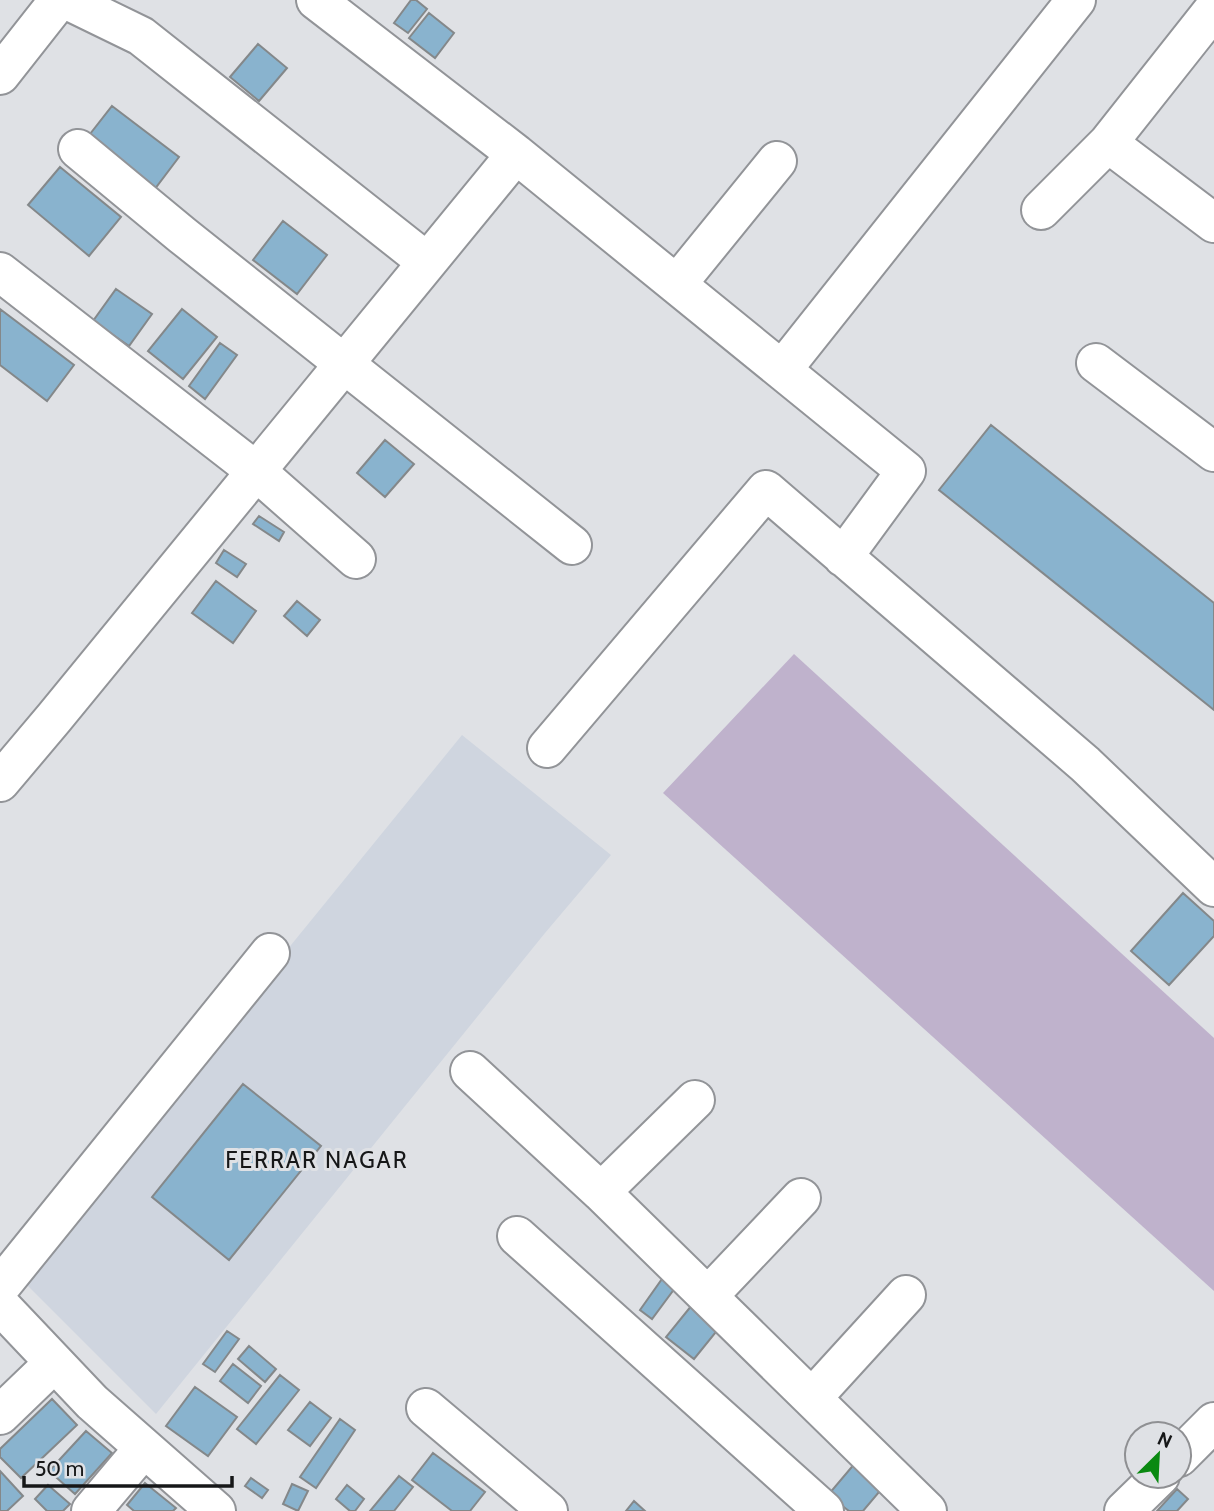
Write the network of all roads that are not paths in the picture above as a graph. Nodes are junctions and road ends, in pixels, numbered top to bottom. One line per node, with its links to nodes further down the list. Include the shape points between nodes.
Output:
1 (59, 0): 6 (street)
2 (67, 0): 13 (street, via 141,36)
3 (316, 0): 9 (street)
4 (1076, 0): 18 (street)
5 (1214, 9): 7 (street)
6 (0, 75)
7 (1108, 143): 11 (street); 12 (street)
8 (78, 149): 17 (street)
9 (516, 154): 13 (street); 15 (street)
10 (777, 161): 15 (street)
11 (1041, 210)
12 (1214, 223)
13 (427, 262): 17 (street)
14 (0, 272): 20 (street)
15 (677, 284): 18 (street)
16 (1096, 363): 19 (street)
17 (344, 364): 20 (street); 21 (street)
18 (782, 370): 22 (street, via 906,471)
19 (1214, 452)
20 (256, 471): 23 (street); 25 (street)
21 (572, 545)
22 (843, 557): 24 (street, via 766,490); 26 (street, via 1085,764)
23 (356, 559)
24 (547, 748)
25 (0, 782)
26 (1214, 887)
27 (270, 953): 33 (street)
28 (470, 1071): 30 (street)
29 (695, 1100): 30 (street)
30 (601, 1192): 35 (street)
31 (802, 1198): 35 (street)
32 (517, 1236): 49 (street)
33 (0, 1287)
34 (906, 1295): 38 (street)
35 (708, 1296): 38 (street)
36 (0, 1305): 37 (street)
37 (54, 1363): 40 (street); 43 (street)
38 (812, 1398): 50 (street)
39 (426, 1408): 48 (street)
40 (0, 1415)
41 (1214, 1422): 42 (street)
42 (1193, 1443)
43 (144, 1448): 46 (street); 47 (street)
44 (1146, 1490): 45 (street)
45 (1127, 1510)
46 (91, 1511)
47 (216, 1511)
48 (548, 1511)
49 (824, 1511)
50 (927, 1511)

